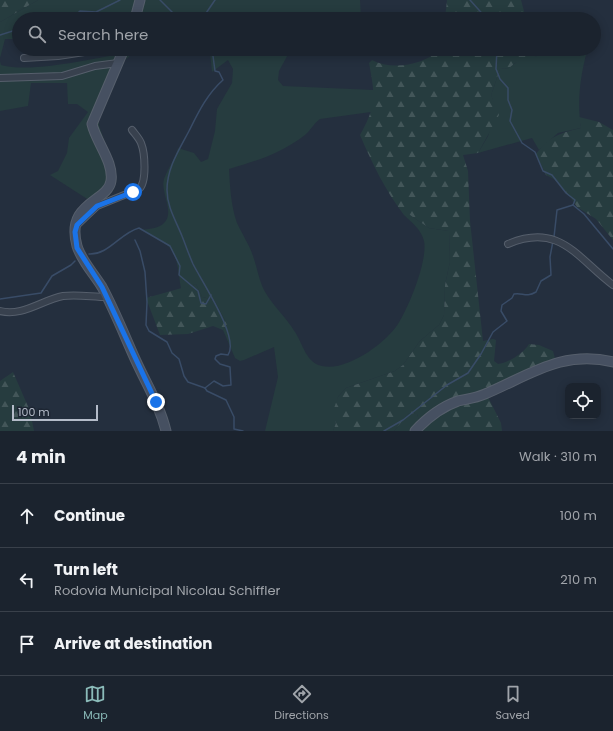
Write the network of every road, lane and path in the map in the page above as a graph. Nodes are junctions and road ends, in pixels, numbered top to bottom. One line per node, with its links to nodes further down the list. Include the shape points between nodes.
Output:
1 (140, 0): 2 (street)
2 (137, 12)
3 (58, 56): 5 (street)
4 (120, 56): 6 (street)
5 (24, 58)
6 (118, 63): 7 (street, via 95,66 62,76); 9 (street, via 92,124 109,168 111,182 105,191 82,210)
7 (0, 78)
8 (132, 130): 9 (street, via 142,145 145,176 143,186 97,206)
9 (77, 225): 12 (street, via 77,248)
10 (508, 244): 11 (street, via 532,236 553,240 574,250)
11 (613, 285)
12 (107, 297): 13 (street, via 68,296 54,298 16,312); 15 (street, via 156,402)
13 (0, 311)
14 (613, 362): 16 (street, via 563,361 540,368 483,395 450,404 436,412)
15 (166, 431)
16 (415, 431)

